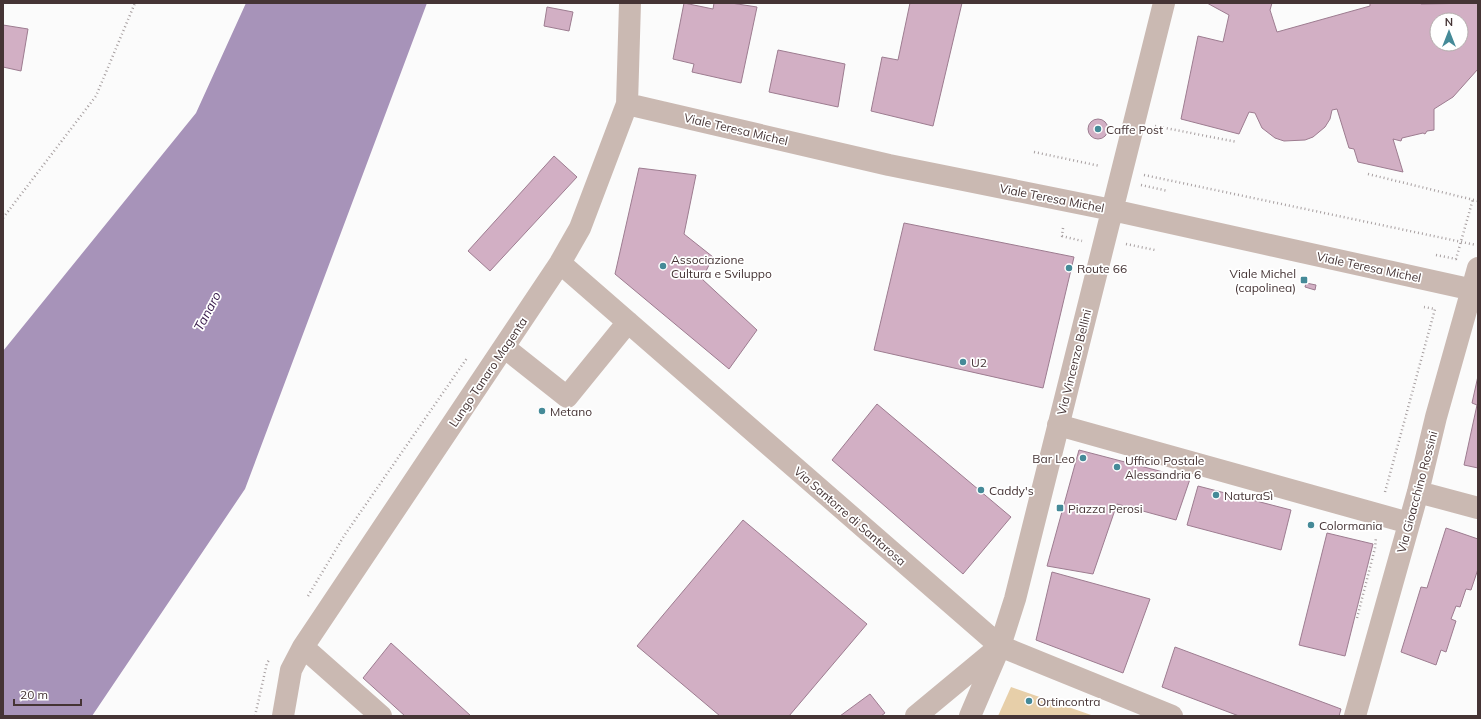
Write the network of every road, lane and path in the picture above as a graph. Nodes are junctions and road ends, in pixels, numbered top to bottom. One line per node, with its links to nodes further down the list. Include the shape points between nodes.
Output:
1 (134, 3): 13 (path, via 96,96)
2 (630, 3): 4 (street, Lungo Tanaro Magenta)
3 (1164, 3): 5 (street, Via Vincenzo Bellini)
4 (627, 104): 12 (street, Viale Teresa Michel, via 888,165); 17 (street, Lungo Tanaro Magenta, via 580,228)
5 (1135, 121): 6 (path); 8 (street, Via Vincenzo Bellini)
6 (1237, 142)
7 (1034, 152): 8 (path)
8 (1122, 170): 12 (street, Via Vincenzo Bellini); 14 (path)
9 (1368, 174): 10 (path)
10 (1473, 199): 11 (path); 14 (path)
11 (1478, 201)
12 (1112, 210): 19 (street, Viale Teresa Michel); 23 (street, Via Vincenzo Bellini)
13 (3, 218)
14 (1460, 242): 15 (path); 16 (path, via 1456,259)
15 (1478, 245)
16 (1436, 255)
17 (560, 263): 21 (street, Via Santorre di Santarosa); 22 (street, Lungo Tanaro Magenta)
18 (1478, 268): 19 (street, Via Gioacchino Rossini)
19 (1475, 290): 25 (street, Via Gioacchino Rossini)
20 (1424, 307): 24 (path, via 1435,310)
21 (628, 322): 22 (street, via 567,397); 28 (street, Via Santorre di Santarosa)
22 (504, 347): 29 (street, Lungo Tanaro Magenta)
23 (1058, 425): 27 (street); 28 (street, Via Vincenzo Bellini, via 1015,599)
24 (1385, 492)
25 (1418, 492): 26 (street); 27 (street, Via Gioacchino Rossini)
26 (1478, 508)
27 (1409, 523): 35 (street, Via Gioacchino Rossini)
28 (1000, 646): 32 (street); 33 (street, Via Vincenzo Bellini); 34 (street, Via Santorre di Santarosa)
29 (303, 647): 30 (street, Lungo Tanaro Magenta, via 291,670); 31 (street)
30 (283, 716)
31 (381, 716)
32 (916, 716)
33 (970, 716)
34 (1172, 716)
35 (1355, 716)

